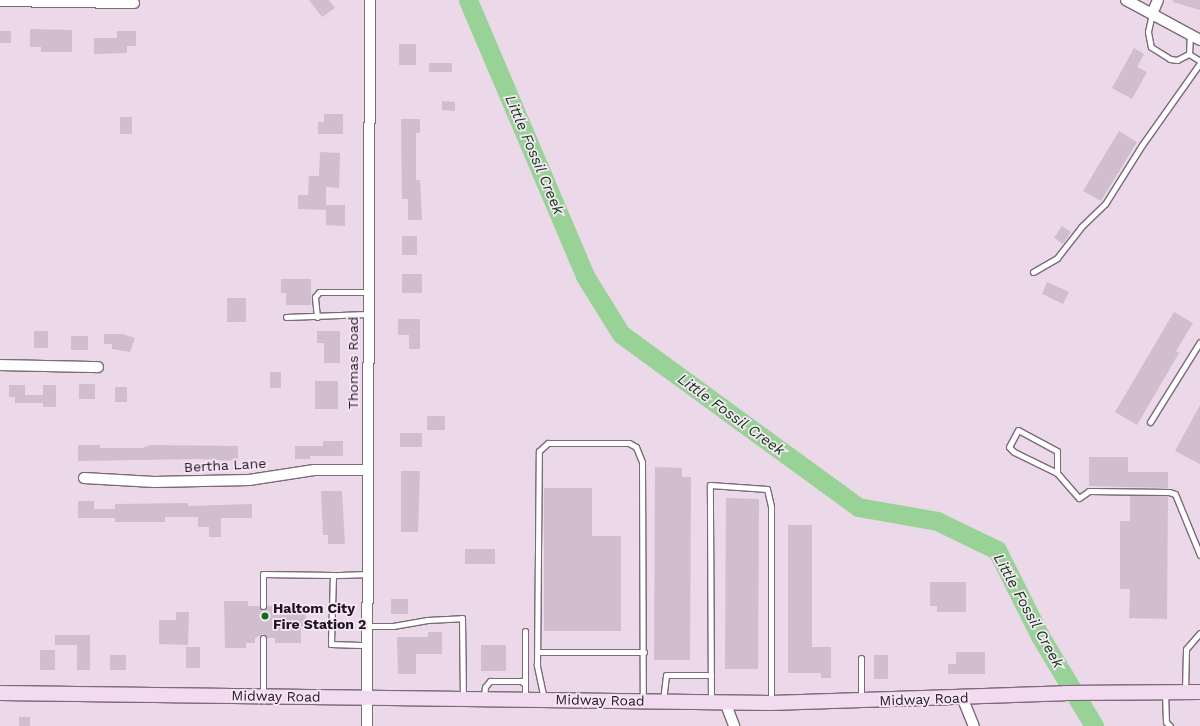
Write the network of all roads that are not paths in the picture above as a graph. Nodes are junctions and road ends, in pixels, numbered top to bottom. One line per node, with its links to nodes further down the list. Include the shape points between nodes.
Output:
1 (370, 0): 12 (street, Thomas Road)
2 (1126, 0): 6 (street)
3 (1158, 0): 6 (street)
4 (0, 1): 5 (street)
5 (134, 3)
6 (1152, 14): 7 (street); 9 (lane, via 1148,32 1151,47 1170,59 1177,60)
7 (1190, 35): 8 (street); 9 (lane)
8 (1200, 40)
9 (1189, 54): 10 (lane)
10 (1200, 62): 11 (lane, via 1142,145 1105,204 1081,227 1057,258)
11 (1033, 272)
12 (367, 292): 13 (street, Thomas Road); 15 (lane, via 319,292 315,297)
13 (367, 314): 15 (lane); 20 (street, Thomas Road)
14 (286, 317): 15 (lane)
15 (317, 317)
16 (1200, 342): 19 (lane)
17 (0, 365): 18 (street)
18 (98, 367)
19 (1150, 422)
20 (367, 470): 22 (street, Bertha Lane, via 314,470 249,480 154,482); 24 (street, Thomas Road)
21 (1057, 474): 21 (lane, via 1009,447 1018,430 1057,451); 23 (lane, via 1079,498 1089,491 1175,494)
22 (84, 478)
23 (1200, 555)
24 (367, 574): 25 (lane); 27 (street, Thomas Road)
25 (333, 575): 26 (lane, via 263,574); 31 (lane, via 331,644)
26 (263, 606)
27 (368, 626): 31 (street, Thomas Road); 44 (lane, via 393,626 427,620 462,618)
28 (525, 630): 36 (lane)
29 (1200, 633): 38 (lane, via 1186,649)
30 (263, 638): 41 (lane)
31 (368, 645): 43 (street, Thomas Road)
32 (538, 652): 33 (lane); 33 (lane, via 539,452 548,443 629,443 636,447 642,462); 47 (lane, via 537,665)
33 (644, 652): 48 (lane)
34 (861, 658): 50 (lane)
35 (711, 675): 49 (lane, via 666,675); 51 (lane); 52 (lane, via 710,485 767,490 771,506)
36 (525, 684): 45 (lane, via 521,681 490,681 485,687); 46 (lane)
37 (1165, 692): 38 (main road, Midway Road); 42 (main road, Midway Road); 56 (lane, via 1166,722)
38 (1185, 692): 39 (main road, Midway Road)
39 (1200, 692)
40 (0, 693): 41 (main road, Midway Road)
41 (263, 696): 43 (main road, Midway Road)
42 (962, 697): 50 (main road, Midway Road); 55 (street)
43 (368, 698): 44 (main road, Midway Road); 53 (street, Thomas Road)
44 (463, 698): 45 (main road, Midway Road)
45 (484, 699): 46 (main road, Midway Road)
46 (525, 699): 47 (main road, Midway Road)
47 (544, 699): 48 (main road, Midway Road)
48 (643, 701): 49 (main road, Midway Road)
49 (663, 701): 51 (main road, Midway Road)
50 (861, 701): 52 (main road, Midway Road)
51 (718, 702): 52 (main road, Midway Road); 54 (street)
52 (771, 703)
53 (367, 726)
54 (734, 726)
55 (974, 726)
56 (1170, 726)

